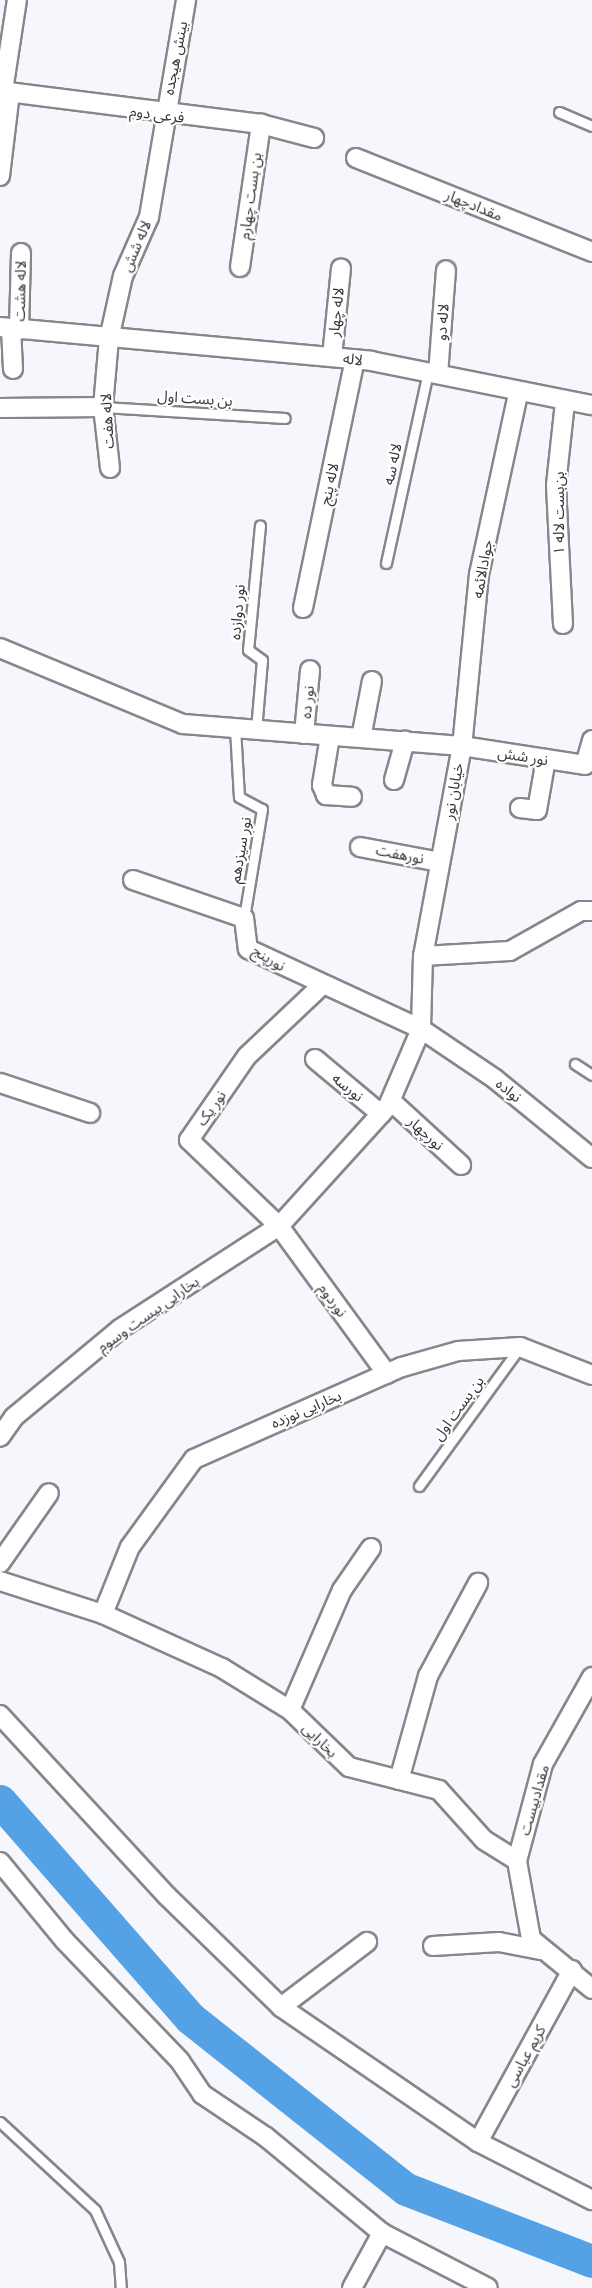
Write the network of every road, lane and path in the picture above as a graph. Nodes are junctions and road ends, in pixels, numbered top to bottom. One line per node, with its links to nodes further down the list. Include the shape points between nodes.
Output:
1 (17, 0): 3 (street)
2 (186, 0): 5 (street, بینش هیجده)
3 (4, 91): 5 (street, فرعی دوم); 10 (street)
4 (559, 112): 7 (lane)
5 (164, 116): 6 (street, فرعی دوم); 17 (street, لاله شش, via 149,217 123,276)
6 (261, 124): 8 (street, فرعی دوم); 13 (street, بن بست چهارم)
7 (592, 126)
8 (314, 138)
9 (356, 158): 11 (street, مقدادچهار)
10 (0, 176)
11 (592, 252)
12 (21, 253): 16 (street, لاله هشت)
13 (240, 267)
14 (341, 268): 18 (street, لاله چهار)
15 (446, 270): 21 (street, لاله دو)
16 (10, 328): 17 (street, لاله); 20 (street, لاله هشت)
17 (109, 339): 18 (street, لاله); 25 (street, لاله هفت)
18 (332, 357): 19 (street, لاله)
19 (355, 359): 21 (street, لاله); 31 (street, لاله پنج)
20 (13, 369)
21 (433, 373): 22 (street, لاله); 30 (lane, لاله سه)
22 (518, 394): 23 (street, لاله); 43 (street, جوادالائمه, via 479,574)
23 (565, 402): 24 (street, لاله); 32 (street, بن‌بست لاله ۱, via 556,485)
24 (592, 405)
25 (103, 407): 26 (street); 27 (lane, بن بست اول); 28 (street, لاله هفت)
26 (0, 408)
27 (285, 418)
28 (110, 468)
29 (260, 526): 37 (lane, نور دوازده, via 248,650 262,660)
30 (386, 563)
31 (303, 608)
32 (563, 624)
33 (0, 648): 36 (street, خیابان نور, via 183,724)
34 (310, 670): 38 (street, نور ده)
35 (372, 681): 40 (street)
36 (235, 728): 37 (street, خیابان نور); 52 (lane, نور سیزدهم, via 238,797 262,809)
37 (256, 730): 38 (street, خیابان نور)
38 (304, 734): 39 (street, خیابان نور)
39 (330, 736): 40 (street, خیابان نور); 46 (street, via 322,784 326,795)
40 (361, 738): 42 (street, خیابان نور)
41 (592, 740): 44 (street, نور شش, via 585,765)
42 (405, 741): 43 (street, خیابان نور); 45 (street)
43 (462, 746): 44 (street, نور شش); 49 (street, خیابان نور)
44 (546, 759): 47 (street, via 537,810)
45 (394, 780)
46 (352, 797)
47 (520, 807)
48 (360, 847): 49 (street, نورهفت)
49 (440, 862): 53 (street, خیابان نور)
50 (133, 880): 52 (street)
51 (592, 911): 53 (street, via 581,911 510,951)
52 (244, 918): 54 (street, نورپنج, via 248,949)
53 (423, 956): 55 (street, خیابان نور)
54 (320, 987): 55 (street, نورپنج); 64 (street, نور یک, via 247,1056 189,1140)
55 (422, 1029): 60 (street, خیابان نور); 62 (street, نواده, via 495,1079)
56 (315, 1059): 60 (street, نورسه)
57 (575, 1064): 58 (lane)
58 (592, 1075)
59 (0, 1083): 61 (street)
60 (386, 1108): 63 (street, نورچهار); 64 (street, خیابان نور)
61 (90, 1113)
62 (592, 1158)
63 (461, 1165)
64 (279, 1226): 66 (street, نوردوم); 68 (street, بخارایی بیست وسوم, via 120,1329 14,1417)
65 (520, 1347): 66 (street, بخارایی نوزده, via 458,1350); 67 (street, بخارایی نوزده); 69 (lane, بن بست اول)
66 (387, 1374): 75 (street, بخارایی نوزده, via 194,1459 130,1547)
67 (592, 1375)
68 (0, 1437)
69 (419, 1486)
70 (48, 1493): 72 (street)
71 (371, 1548): 77 (street, via 342,1590)
72 (0, 1563)
73 (0, 1581): 75 (street, بخارایی)
74 (478, 1583): 79 (street, via 428,1676)
75 (103, 1614): 77 (street, بخارایی, via 222,1668)
76 (592, 1677): 80 (street, مقدادبیست, via 543,1764)
77 (290, 1710): 79 (street, بخارایی, via 348,1767)
78 (0, 1715): 87 (street, via 167,1896)
79 (399, 1780): 80 (street, بخارایی, via 439,1790 484,1840)
80 (517, 1861): 84 (street, via 527,1929)
81 (0, 1862): 91 (street, via 65,1941 180,2061 202,2094 266,2136)
82 (367, 1942): 87 (street)
83 (433, 1946): 84 (street, via 499,1942)
84 (540, 1950): 85 (street)
85 (572, 1970): 86 (street); 89 (street, کریم عباسی)
86 (592, 1989)
87 (281, 2007): 89 (street)
88 (0, 2122): 93 (lane, via 95,2210 119,2262)
89 (478, 2142): 90 (street)
90 (592, 2200)
91 (382, 2233): 92 (street); 94 (street)
92 (470, 2283): 95 (street)
93 (121, 2288)
94 (351, 2288)
95 (488, 2288)

